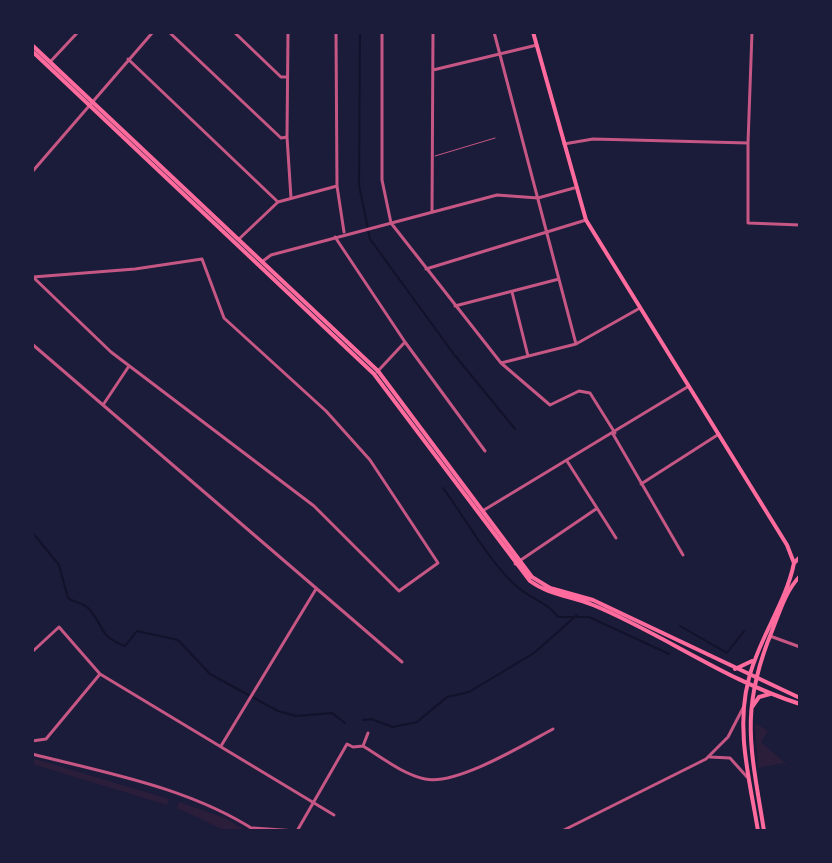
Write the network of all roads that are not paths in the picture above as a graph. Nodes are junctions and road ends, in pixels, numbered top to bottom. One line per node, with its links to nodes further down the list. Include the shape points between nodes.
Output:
1 (78, 32): 16 (street)
2 (153, 32): 15 (street)
3 (169, 32): 20 (street, via 281,138)
4 (234, 32): 18 (street)
5 (288, 32): 18 (street)
6 (336, 32): 26 (street)
7 (382, 32): 33 (street, via 382,180)
8 (433, 32): 17 (street)
9 (494, 32): 14 (street)
10 (533, 32): 12 (main road)
11 (752, 32): 22 (street)
12 (537, 45): 14 (street); 23 (main road)
13 (32, 48): 16 (main road)
14 (499, 52): 17 (street); 29 (street)
15 (128, 59): 19 (street); 30 (street)
16 (49, 64): 19 (main road)
17 (433, 70): 24 (street)
18 (287, 77): 20 (street)
19 (89, 102): 25 (street); 38 (main road)
20 (287, 137): 28 (street)
21 (495, 138): 24 (lane)
22 (748, 143): 23 (street, via 593,139); 34 (street, via 748,223)
23 (563, 144): 27 (main road)
24 (432, 157): 31 (street)
25 (32, 172)
26 (337, 186): 28 (street); 35 (street)
27 (574, 188): 29 (street); 32 (main road)
28 (291, 198): 30 (street)
29 (538, 198): 31 (street, via 497,195); 36 (street)
30 (278, 202): 38 (street)
31 (432, 212): 33 (street)
32 (586, 220): 36 (street); 44 (main road)
33 (391, 223): 35 (street); 40 (street)
34 (800, 225)
35 (345, 233): 37 (street)
36 (547, 234): 40 (street); 41 (street)
37 (335, 237): 39 (street, via 271,255); 45 (street)
38 (237, 240): 39 (main road)
39 (261, 263): 51 (main road)
40 (426, 269): 43 (street)
41 (559, 279): 42 (street); 47 (street)
42 (512, 292): 43 (street); 48 (street)
43 (455, 306): 49 (street)
44 (640, 308): 47 (street); 52 (main road)
45 (405, 342): 51 (street); 56 (street)
46 (32, 344): 53 (street)
47 (576, 344): 48 (street)
48 (528, 356): 49 (street)
49 (501, 363): 54 (street, via 550,405 579,391 590,393)
50 (129, 366): 50 (street, via 314,506 399,591 438,563 370,460 326,411 224,318 202,259 33,277); 53 (street)
51 (376, 373): 60 (main road)
52 (689, 386): 54 (street); 55 (main road)
53 (103, 405): 67 (street)
54 (614, 433): 57 (street); 58 (street)
55 (719, 434): 58 (street); 62 (main road)
56 (485, 451)
57 (567, 461): 59 (street); 60 (street)
58 (641, 484): 63 (street)
59 (596, 509): 61 (street); 65 (street)
60 (480, 513): 65 (main road)
61 (616, 538)
62 (787, 545): 64 (main road); 64 (main road)
63 (683, 555)
64 (798, 560): 66 (main road); 71 (main road)
65 (517, 563): 73 (main road, via 550,588 593,600); 75 (main road, via 541,589 591,605)
66 (799, 578): 68 (main road, via 788,590)
67 (316, 589): 72 (street); 86 (street)
68 (770, 636): 69 (street); 75 (main road)
69 (800, 647)
70 (32, 652): 74 (street, via 59,627)
71 (756, 657): 73 (main road); 75 (main road)
72 (402, 662)
73 (733, 669): 75 (main road)
74 (100, 674): 83 (street, via 46,739); 86 (street)
75 (751, 681): 76 (main road); 77 (main road); 78 (main road); 79 (main road)
76 (774, 695): 77 (main road); 79 (main road, via 759,697)
77 (800, 701)
78 (745, 702): 88 (street, via 732,731); 89 (main road)
79 (750, 713): 96 (main road)
80 (553, 729): 85 (street, via 493,762 431,780)
81 (368, 733): 85 (street)
82 (340, 740): 84 (street)
83 (32, 741)
84 (347, 744): 85 (street); 90 (street)
85 (363, 746)
86 (221, 747): 90 (street)
87 (32, 754): 92 (street, via 177,795)
88 (706, 759): 89 (street, via 730,758); 95 (street)
89 (747, 777): 96 (main road)
90 (313, 803): 91 (street); 94 (street)
91 (334, 815)
92 (250, 827): 93 (street); 94 (street)
93 (256, 831)
94 (297, 831)
95 (562, 831)
96 (761, 831)

